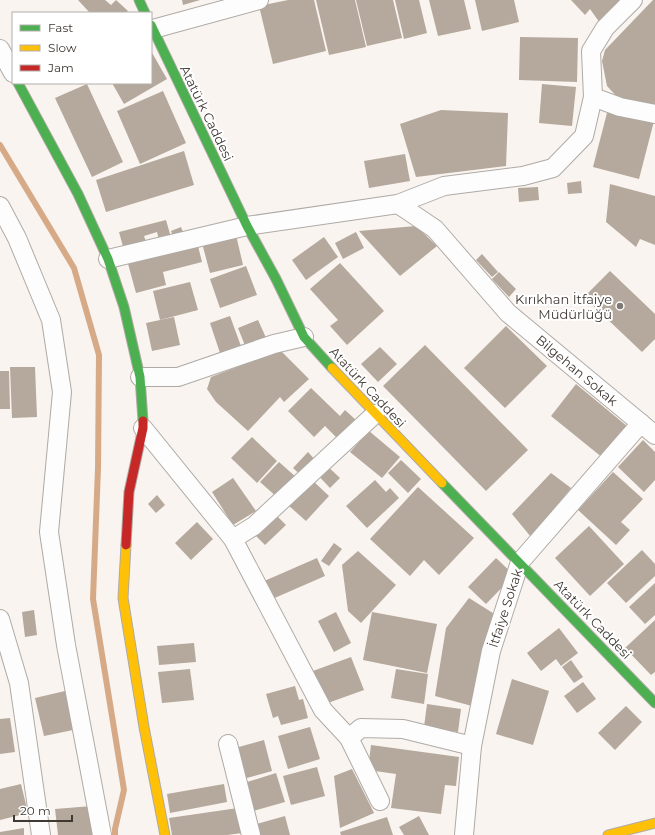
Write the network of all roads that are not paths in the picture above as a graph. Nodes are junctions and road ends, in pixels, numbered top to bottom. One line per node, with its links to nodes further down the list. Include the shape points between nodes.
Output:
1 (139, 0): 4 (street, Atatürk Caddesi)
2 (259, 0): 5 (street)
3 (633, 0): 10 (street, via 605,28 592,51)
4 (145, 12)
5 (152, 22)
6 (152, 26): 14 (street, Atatürk Caddesi)
7 (0, 49): 8 (street)
8 (12, 71)
9 (19, 84): 15 (street, via 78,194)
10 (593, 97): 11 (street); 12 (street, via 584,136 553,168 523,176 444,186)
11 (655, 114)
12 (398, 204): 14 (street); 19 (street, Bilgehan Sokak, via 435,228 508,313)
13 (0, 206): 32 (street, via 17,238 52,320 62,392 49,532 66,645)
14 (247, 226): 15 (street); 16 (street, Atatürk Caddesi)
15 (108, 259): 17 (street, via 124,307)
16 (304, 337): 17 (street, via 274,344 178,377); 18 (street, Atatürk Caddesi)
17 (140, 377): 20 (street)
18 (375, 414): 22 (street, via 254,526); 23 (street, Atatürk Caddesi)
19 (641, 424): 21 (street, Bilgehan Sokak); 23 (street, İtfaiye Sokak)
20 (143, 428): 22 (street); 33 (street, via 129,492 123,598)
21 (655, 435)
22 (233, 539): 26 (street, via 323,710)
23 (520, 562): 25 (street, Atatürk Caddesi); 28 (street, İtfaiye Sokak, via 491,651)
24 (0, 619): 31 (street, via 19,683)
25 (655, 703)
26 (349, 738): 28 (street, via 361,728 403,729); 29 (street)
27 (228, 744): 34 (street)
28 (472, 746): 35 (street, İtfaiye Sokak)
29 (380, 801)
30 (655, 823): 36 (street)
31 (41, 835)
32 (102, 835)
33 (165, 835)
34 (251, 835)
35 (464, 835)
36 (608, 835)

